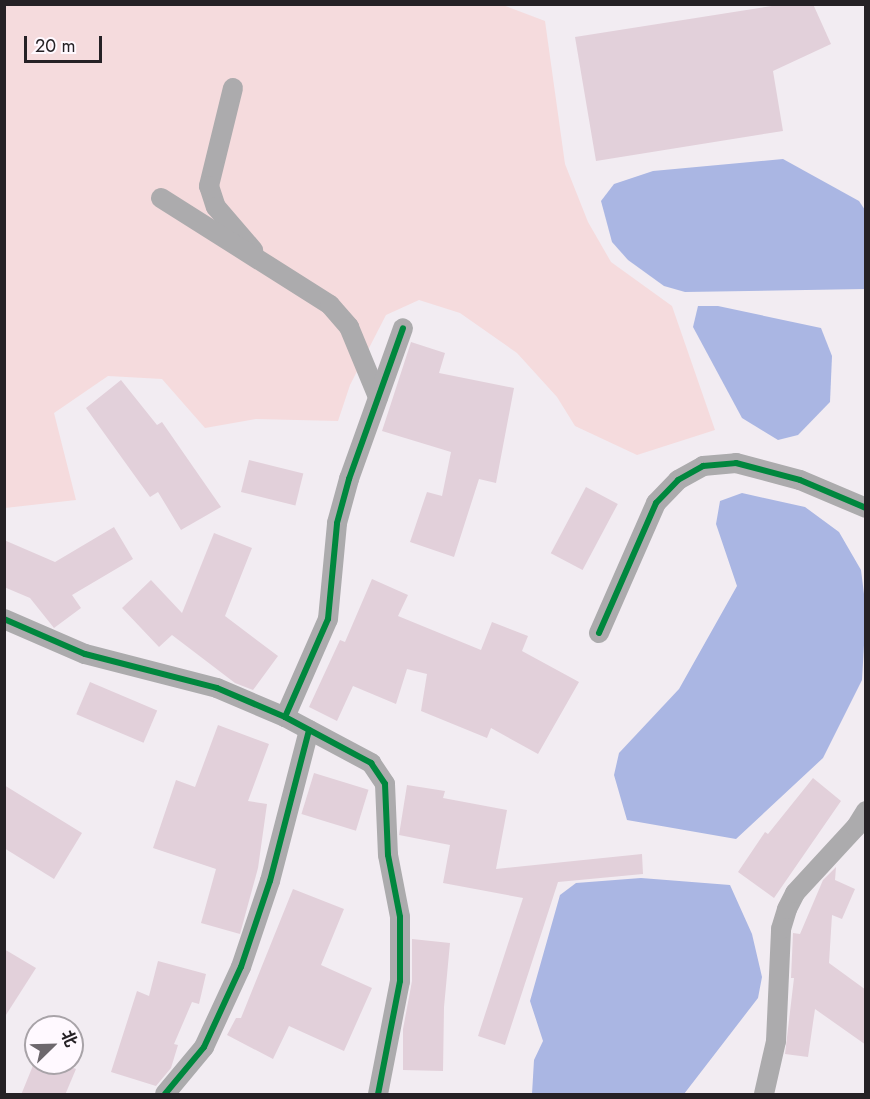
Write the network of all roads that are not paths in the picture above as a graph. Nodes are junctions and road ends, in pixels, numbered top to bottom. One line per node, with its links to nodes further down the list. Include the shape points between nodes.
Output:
1 (233, 88): 3 (street, via 209,186 216,207)
2 (161, 198): 3 (street)
3 (268, 267): 5 (street, via 330,305 342,320)
4 (403, 328): 5 (street)
5 (378, 397): 9 (street, via 337,523 328,620)
6 (866, 508): 8 (street, via 800,480 747,466 703,466 678,480 656,503)
7 (4, 619): 9 (street, via 85,654 186,677)
8 (599, 633)
9 (285, 717): 10 (street)
10 (309, 730): 12 (street, via 270,881 240,967 204,1047); 13 (street, via 371,763 385,784 388,855 400,917 400,981)
11 (866, 811): 14 (street, via 795,893 787,909 781,929 776,1041)
12 (165, 1095)
13 (378, 1095)
14 (764, 1095)

